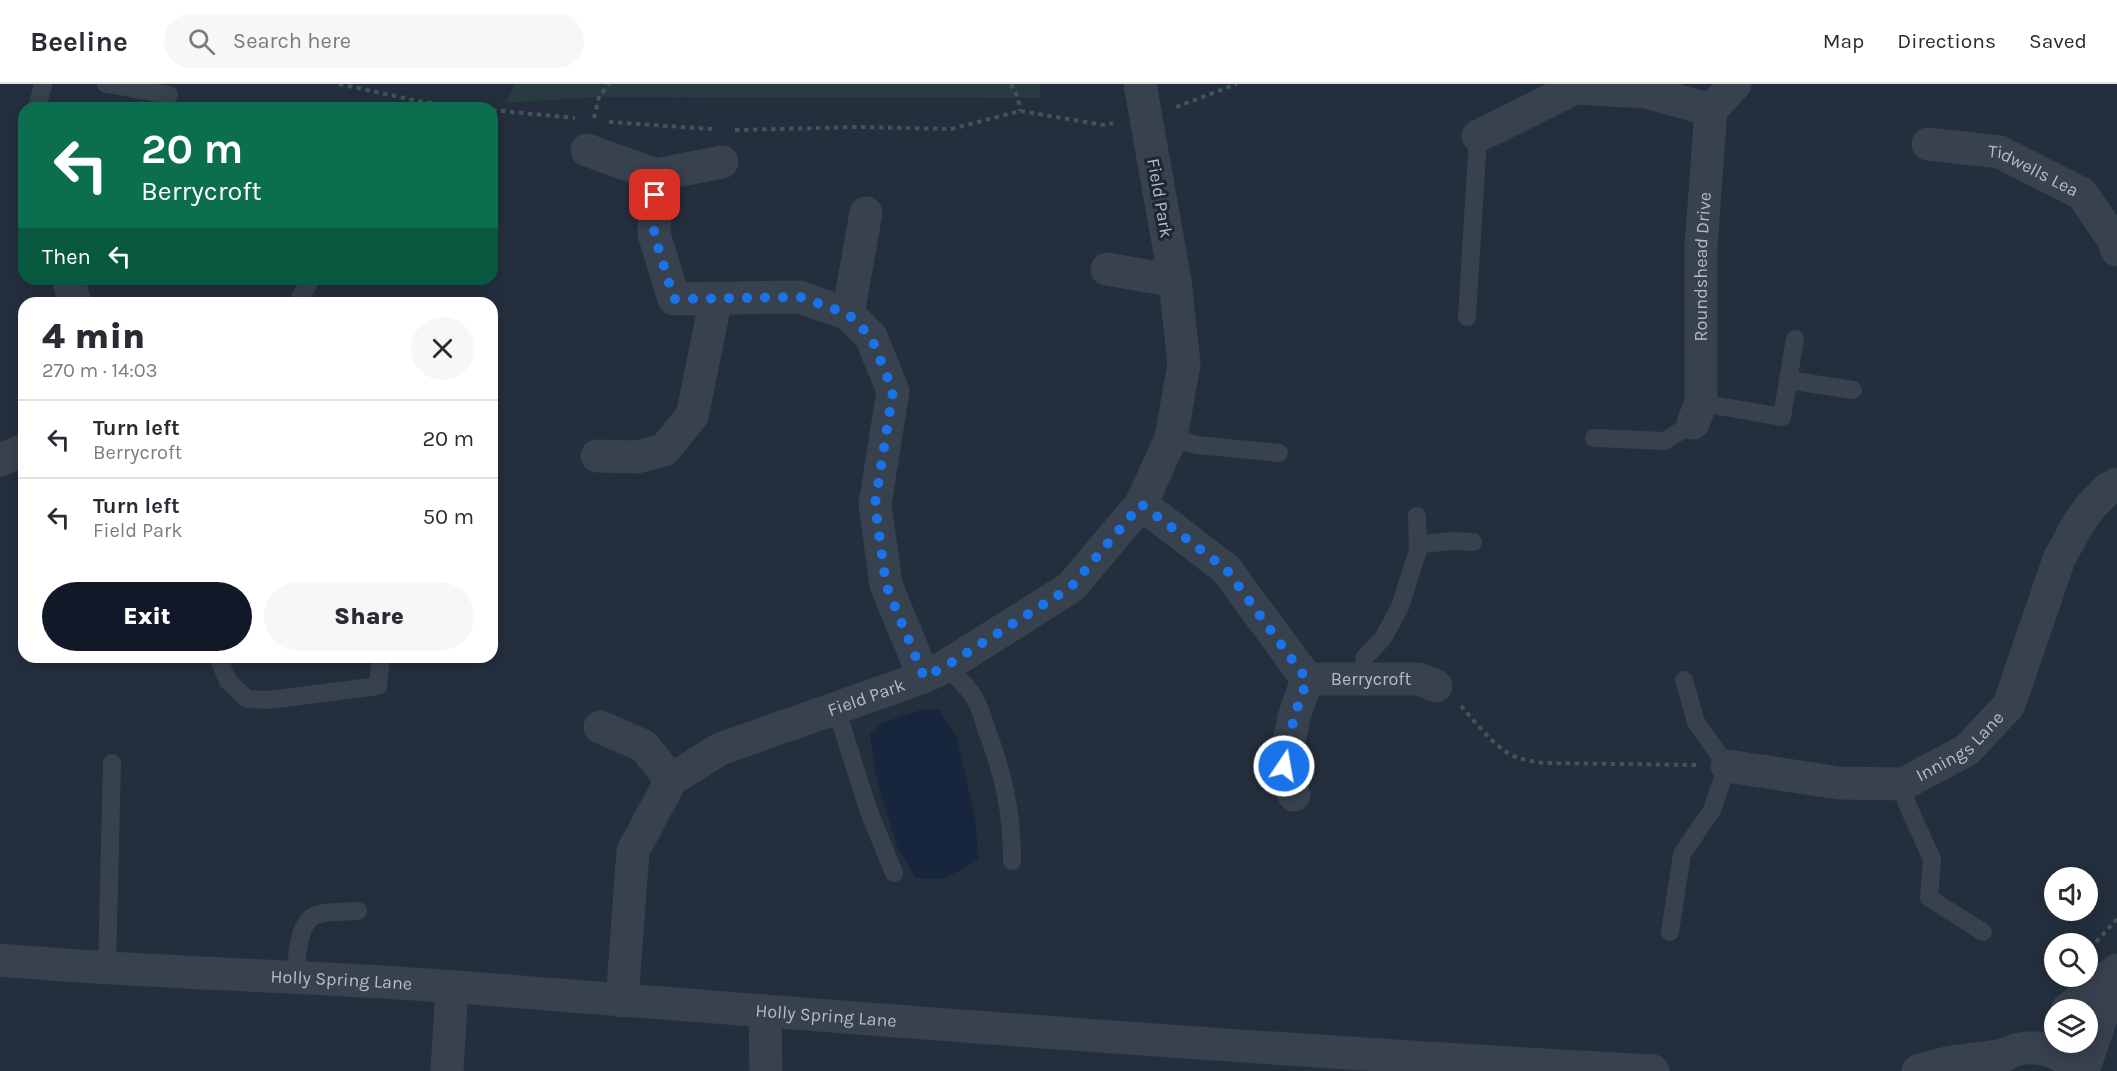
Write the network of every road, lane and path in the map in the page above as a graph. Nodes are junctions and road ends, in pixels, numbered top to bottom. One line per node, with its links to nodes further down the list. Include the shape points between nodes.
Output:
1 (43, 84): 10 (lane)
2 (106, 84): 8 (lane)
3 (339, 84): 11 (path)
4 (609, 84): 18 (path, via 599,97)
5 (1011, 84): 15 (path)
6 (1237, 84): 12 (path)
7 (1735, 84): 13 (street)
8 (169, 95)
9 (1142, 99): 27 (street, Field Park)
10 (39, 102)
11 (423, 102)
12 (1186, 105)
13 (1711, 110): 20 (street, via 1647,92 1575,88); 34 (street, Roundshead Drive, via 1701,246)
14 (498, 111): 18 (path)
15 (1020, 111): 16 (path); 19 (path, via 951,129)
16 (1104, 125)
17 (720, 129): 18 (path)
18 (588, 130): 23 (street)
19 (731, 130)
20 (1478, 136): 30 (lane)
21 (1928, 144): 25 (street, Tidwells Lea, via 2000,152 2082,194)
22 (722, 162): 23 (street)
23 (656, 175): 28 (street, via 654,234 674,299)
24 (866, 213): 29 (street)
25 (2116, 242)
26 (1107, 269): 27 (street)
27 (1175, 281): 35 (street, Field Park, via 1184,364)
28 (716, 299): 29 (street, via 800,297); 39 (street, via 692,416 664,450 637,457)
29 (848, 314): 48 (street, via 871,337 893,391 875,504 886,585)
30 (1467, 317)
31 (1795, 339): 32 (lane)
32 (1788, 380): 33 (lane); 34 (lane, via 1782,417)
33 (1852, 390)
34 (1697, 413): 36 (lane, via 1665,441)
35 (1171, 438): 38 (lane, via 1197,445); 42 (street, Field Park)
36 (1594, 438)
37 (18, 452): 40 (street)
38 (1279, 453)
39 (597, 456)
40 (0, 460)
41 (2117, 484): 58 (street, Innings Lane, via 2091,506 2059,559 2009,705 1967,750)
42 (1141, 504): 48 (street, Field Park, via 1071,587); 50 (street, Berrycroft, via 1226,569)
43 (1417, 516): 45 (lane)
44 (1473, 542): 45 (lane, via 1423,544)
45 (1418, 550): 49 (lane, via 1400,607 1383,638 1365,657)
46 (220, 663): 47 (lane, via 228,681 247,699 270,700 378,686)
47 (380, 663)
48 (935, 672): 53 (street, Field Park); 60 (lane, via 962,682 976,700 1007,794)
49 (1361, 679): 50 (street, Berrycroft); 52 (street, Berrycroft, via 1419,679)
50 (1307, 680): 59 (street, Berrycroft, via 1284,766)
51 (1684, 680): 56 (lane, via 1696,722)
52 (1436, 686): 56 (path, via 1454,698 1506,752 1522,759 1543,763)
53 (836, 708): 57 (street, Field Park, via 720,749); 61 (lane, via 869,812)
54 (600, 727): 57 (street, via 644,746)
55 (112, 763): 68 (lane)
56 (1727, 766): 58 (street, Innings Lane, via 1839,783); 64 (lane, via 1712,810 1682,854)
57 (671, 780): 73 (street, Field Park, via 633,851)
58 (1903, 784): 65 (lane, via 1907,804 1932,859 1929,898)
59 (1294, 795)
60 (1012, 861)
61 (894, 873)
62 (358, 911): 70 (lane, via 315,915 305,923 298,944)
63 (2117, 919): 66 (path)
64 (1670, 932)
65 (1983, 932)
66 (2098, 941)
67 (0, 960): 68 (street, Holly Spring Lane)
68 (107, 968): 70 (street, Holly Spring Lane)
69 (2117, 971): 72 (street); 81 (street)
70 (295, 979): 71 (street, Holly Spring Lane)
71 (452, 987): 73 (street, Holly Spring Lane); 77 (street)
72 (2081, 999)
73 (622, 1001): 74 (street, Holly Spring Lane)
74 (765, 1011): 78 (street); 79 (street, Holly Spring Lane)
75 (2044, 1030): 76 (street)
76 (2007, 1058): 80 (street, via 1951,1062); 81 (street, via 2046,1048)
77 (447, 1071)
78 (766, 1071)
79 (1653, 1071)
80 (1917, 1071)
81 (2082, 1071)

